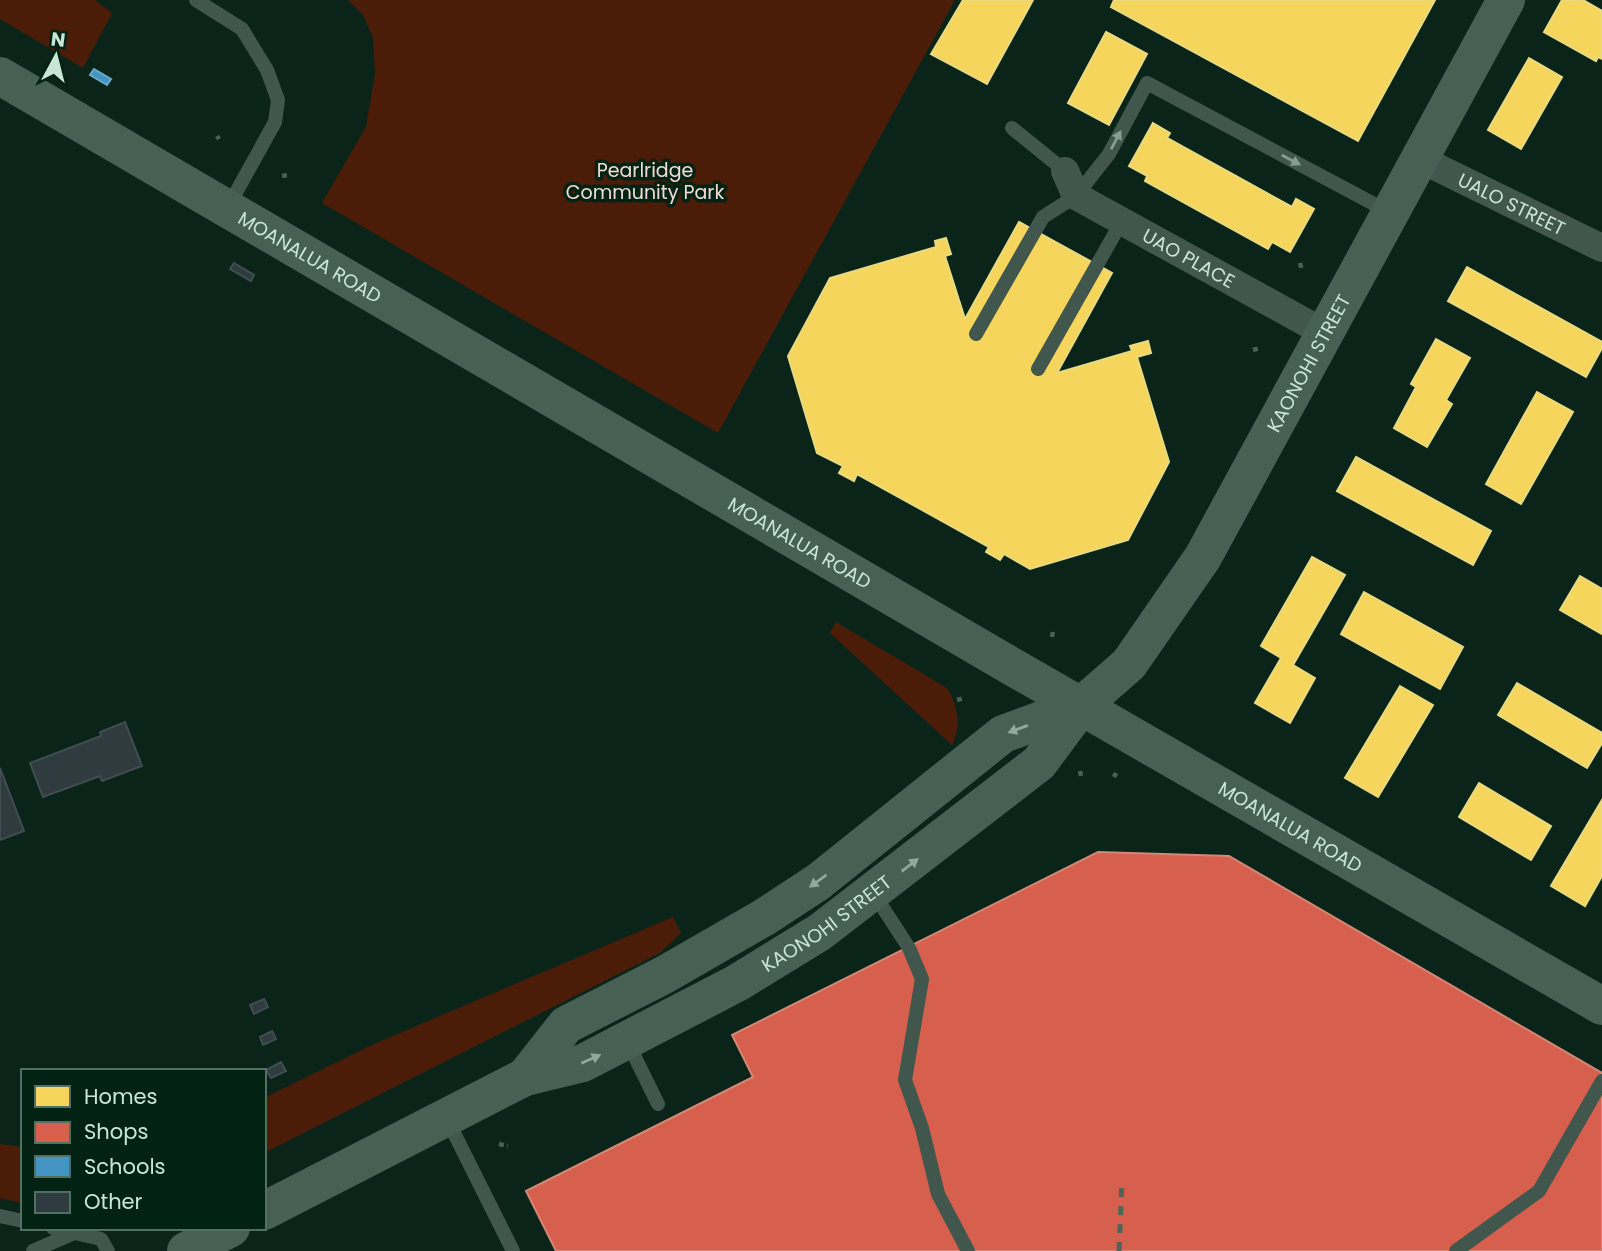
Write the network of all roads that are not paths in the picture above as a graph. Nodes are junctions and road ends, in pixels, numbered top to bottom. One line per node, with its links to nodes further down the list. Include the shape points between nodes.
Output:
1 (196, 0): 7 (lane, via 242,29 267,70 278,100 275,122)
2 (1506, 0): 5 (street, KAONOHI STREET)
3 (6, 84): 7 (street, MOANALUA ROAD)
4 (1012, 128): 6 (lane)
5 (1420, 159): 8 (street, KAONOHI STREET); 10 (street, UALO STREET)
6 (1071, 183): 8 (lane, one-way to 8, via 1109,154 1147,83); 9 (street, UAO PLACE); 12 (lane, via 1042,217)
7 (226, 209): 14 (street, MOANALUA ROAD)
8 (1390, 213): 11 (street, KAONOHI STREET)
9 (1122, 221): 11 (street, UAO PLACE); 13 (lane)
10 (1602, 248)
11 (1325, 333): 14 (street, KAONOHI STREET, via 1203,556 1129,664)
12 (976, 334)
13 (1038, 369)
14 (1082, 705): 15 (street, KAONOHI STREET, one-way to 14, via 1039,763); 16 (street, MOANALUA ROAD); 18 (street, KAONOHI STREET, one-way to 18, via 1003,734 807,889 664,975 566,1025)
15 (874, 893): 17 (street, KAONOHI STREET, via 737,983); 32 (lane, via 909,948 922,979 905,1080 938,1194)
16 (1602, 1006)
17 (627, 1042): 18 (street, KAONOHI STREET, one-way to 17, via 583,1063); 20 (lane)
18 (525, 1077): 21 (street, KAONOHI STREET)
19 (1602, 1081): 33 (lane, via 1539,1191)
20 (658, 1104)
21 (447, 1119): 22 (street, KAONOHI STREET); 31 (lane)
22 (266, 1210)
23 (0, 1216): 24 (lane)
24 (21, 1221)
25 (61, 1230): 27 (lane)
26 (227, 1230): 30 (street)
27 (74, 1233): 28 (lane); 29 (lane, via 101,1239)
28 (33, 1251)
29 (107, 1251)
30 (186, 1251)
31 (513, 1251)
32 (968, 1251)
33 (1456, 1251)

